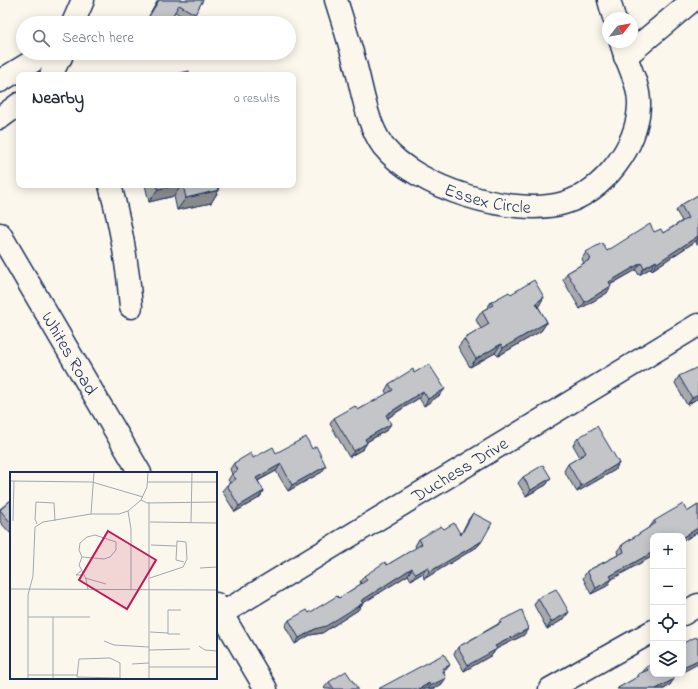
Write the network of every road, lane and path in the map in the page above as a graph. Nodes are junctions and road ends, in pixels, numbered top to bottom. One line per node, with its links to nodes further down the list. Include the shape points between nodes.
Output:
1 (336, 0): 5 (street, Essex Circle, via 370,122 384,146 392,156 417,174 440,186 488,202 532,207 566,203 600,182 622,159 638,122 639,103 637,86)
2 (609, 0): 4 (street)
3 (693, 0): 5 (street)
4 (612, 12)
5 (623, 49)
6 (35, 60): 9 (street)
7 (52, 60): 8 (street)
8 (62, 65)
9 (0, 81)
10 (16, 106): 11 (street)
11 (0, 118)
12 (111, 188): 14 (street, via 129,269)
13 (0, 234): 16 (street, Whites Road)
14 (131, 307)
15 (698, 325): 18 (street, Duchess Drive)
16 (139, 472)
17 (698, 605): 19 (street)
18 (219, 609): 21 (street)
19 (686, 612)
20 (650, 633): 22 (street)
21 (266, 689)
22 (550, 689)

